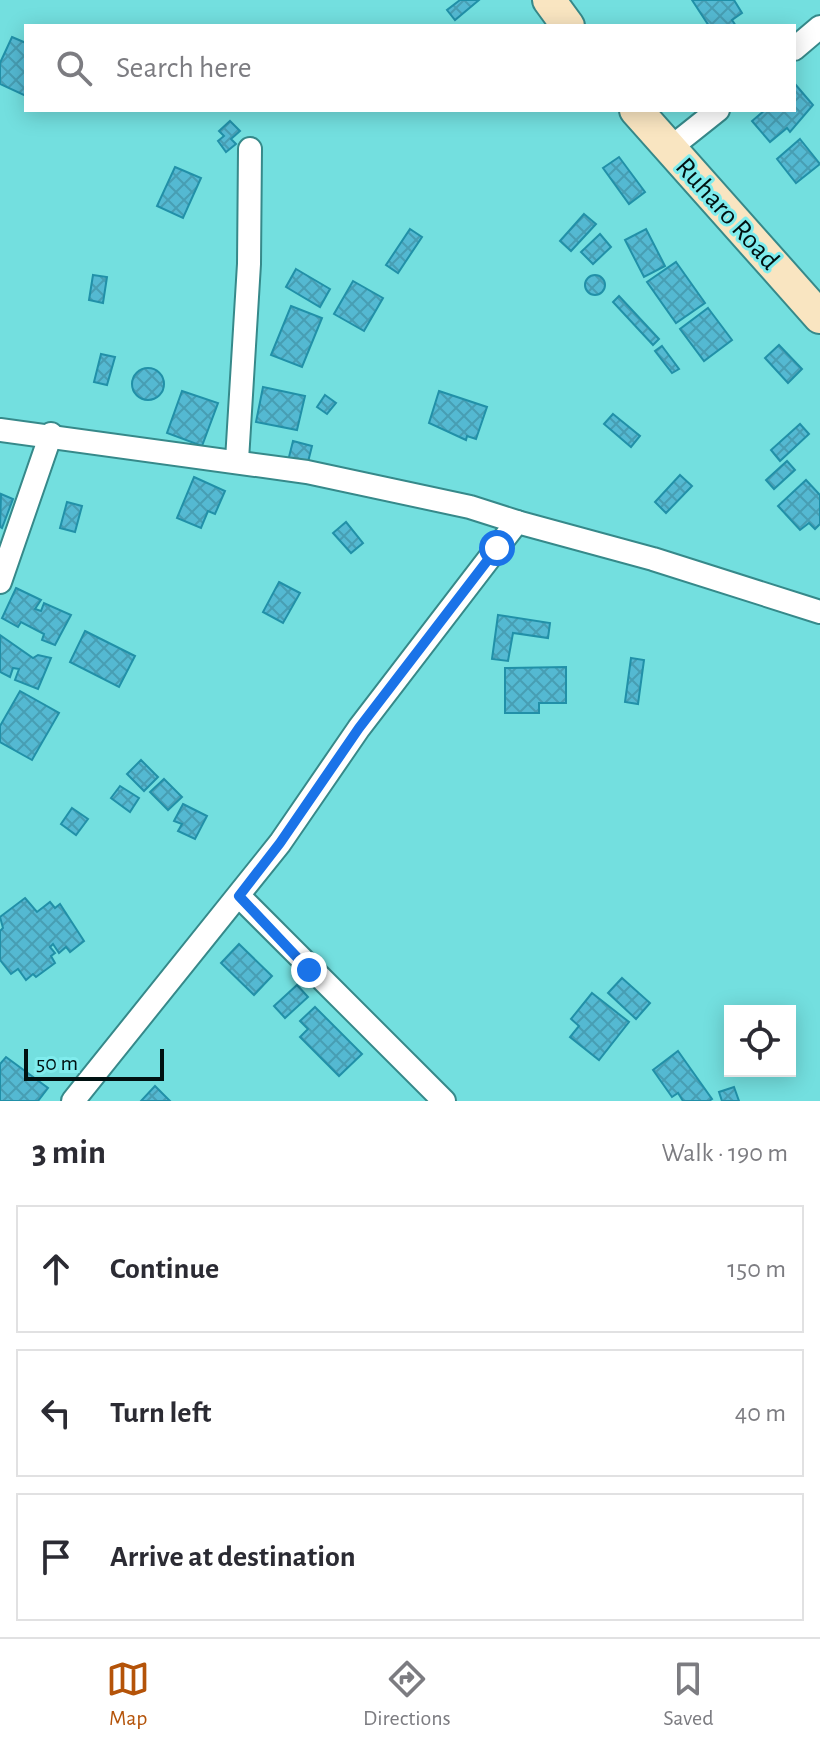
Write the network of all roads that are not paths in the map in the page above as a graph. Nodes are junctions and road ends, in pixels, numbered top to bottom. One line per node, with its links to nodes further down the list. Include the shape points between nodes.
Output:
1 (549, 0): 2 (street)
2 (567, 24)
3 (820, 27): 4 (street)
4 (796, 47)
5 (638, 112): 8 (street, Ruharo Road)
6 (715, 112): 8 (street)
7 (250, 149): 12 (street)
8 (669, 149): 9 (street, Ruharo Road)
9 (820, 317)
10 (0, 430): 11 (street)
11 (51, 434): 12 (street); 14 (street)
12 (237, 460): 13 (street, via 395,490)
13 (517, 522): 15 (street); 16 (street)
14 (0, 582)
15 (820, 612)
16 (239, 896): 17 (street); 18 (street)
17 (73, 1101)
18 (444, 1101)

